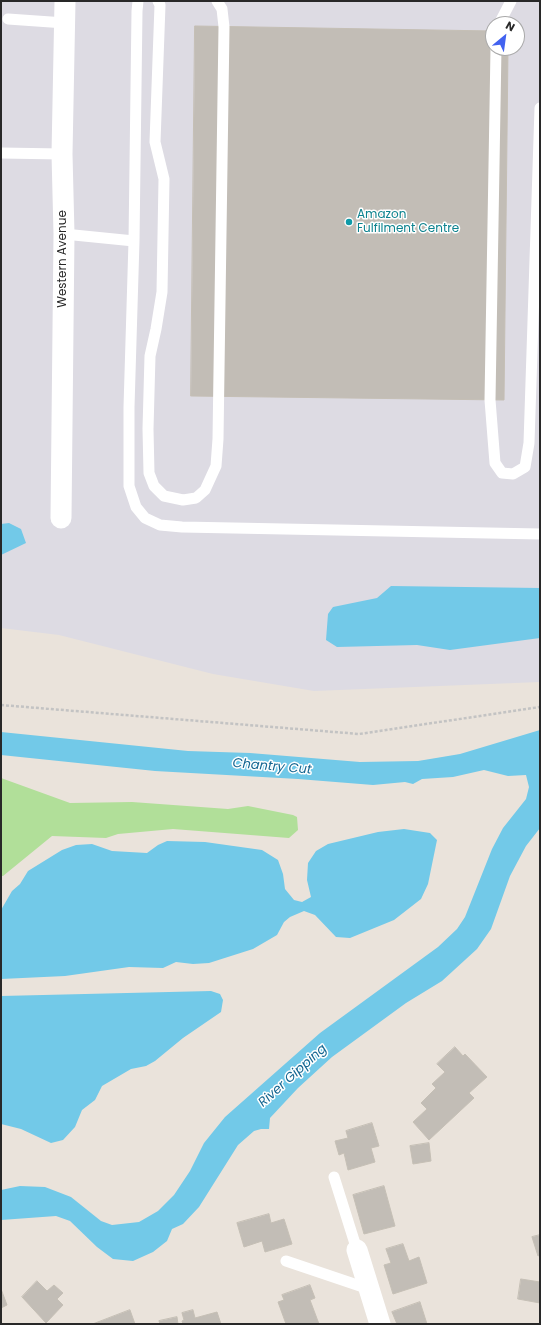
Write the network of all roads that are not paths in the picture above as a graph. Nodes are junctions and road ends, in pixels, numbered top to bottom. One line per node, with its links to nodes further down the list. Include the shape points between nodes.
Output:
1 (65, 1): 8 (street, Western Avenue)
2 (138, 1): 14 (lane)
3 (158, 1): 4 (lane, via 160,5 155,142 164,178 162,292 150,356 149,473 154,486 164,496 183,500 196,498 205,490 216,466 218,439 224,27 222,10)
4 (217, 1)
5 (511, 1): 6 (lane)
6 (503, 16)
7 (8, 19): 8 (lane)
8 (65, 23): 12 (street, Western Avenue)
9 (496, 56): 10 (lane, via 490,400 495,463 502,473 513,474 525,467 529,443)
10 (540, 108)
11 (1, 153): 12 (lane)
12 (62, 154): 13 (street, Western Avenue)
13 (64, 234): 14 (lane); 15 (street, Western Avenue)
14 (134, 240): 16 (lane, via 129,486 136,507 145,518 160,525 182,527)
15 (61, 518)
16 (540, 534)
17 (334, 1177): 18 (lane)
18 (358, 1250): 20 (street)
19 (286, 1261): 20 (lane)
20 (369, 1289): 21 (street)
21 (380, 1324)

